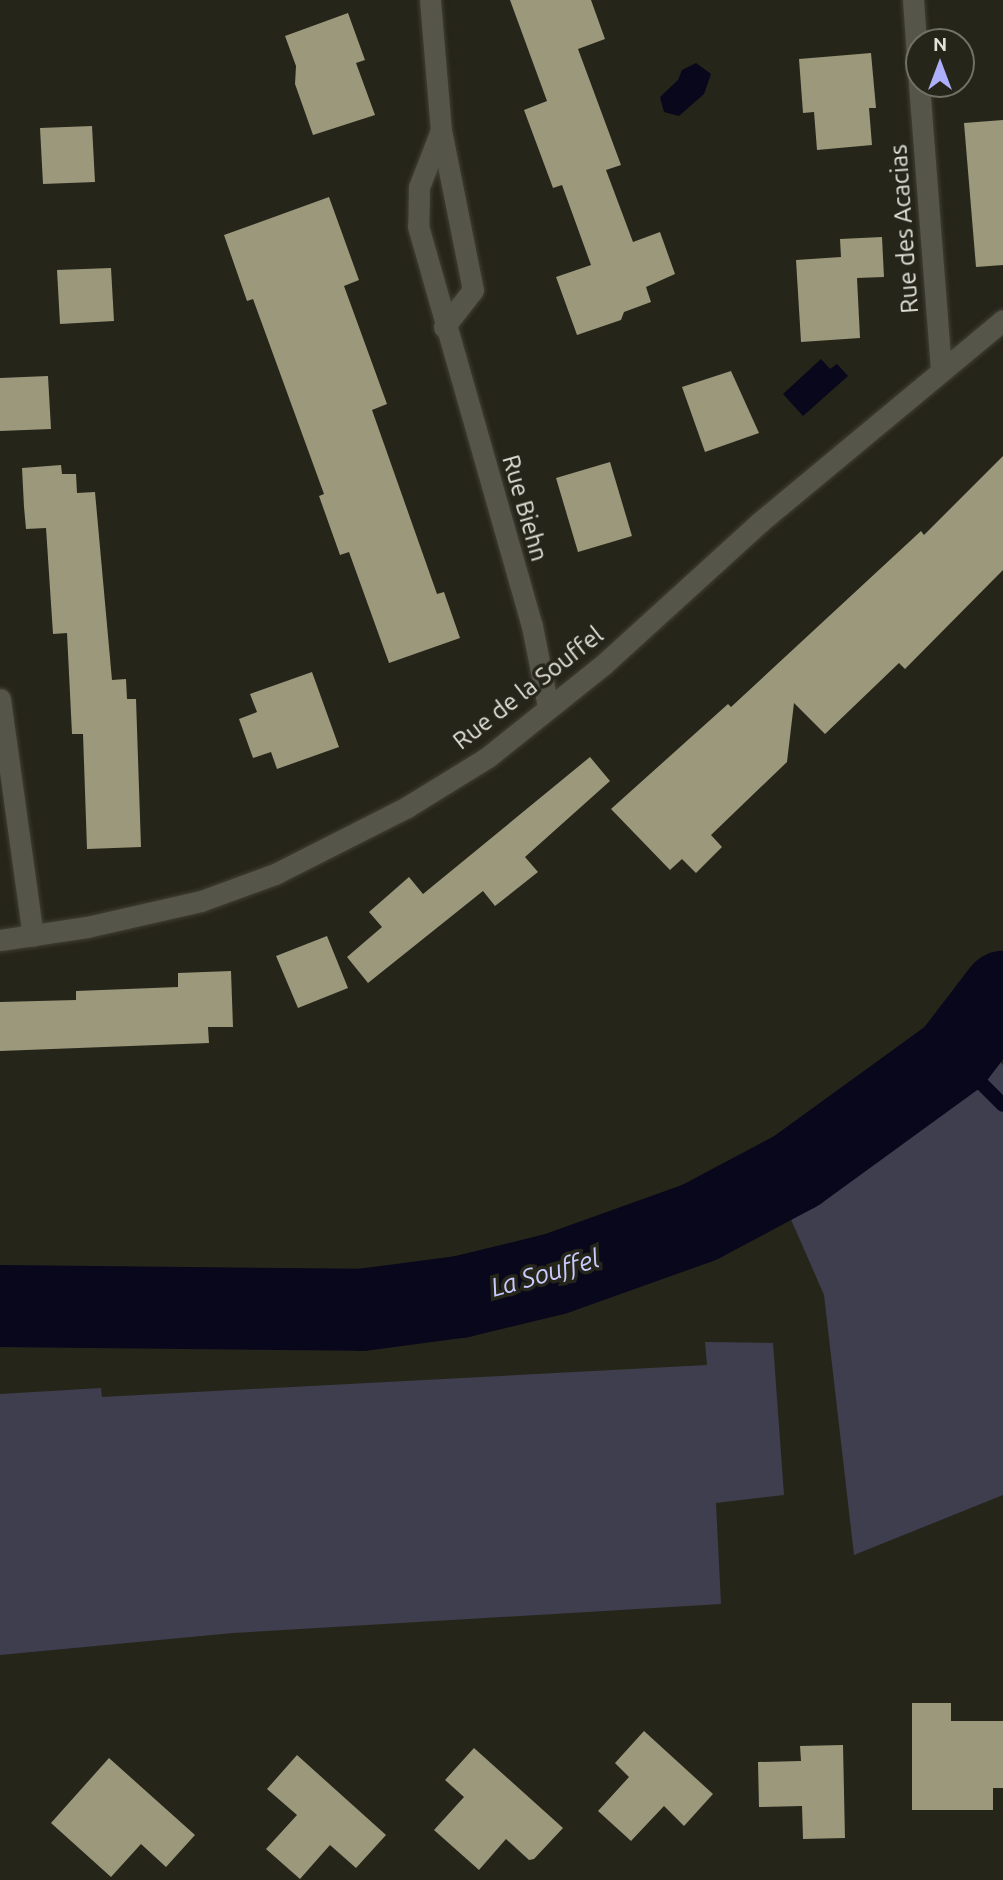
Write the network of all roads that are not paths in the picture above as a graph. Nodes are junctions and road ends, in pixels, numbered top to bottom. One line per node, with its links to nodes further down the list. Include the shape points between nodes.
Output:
1 (430, 0): 5 (street, Rue Biehn)
2 (913, 0): 3 (street, Rue des Acacias)
3 (915, 28)
4 (920, 98): 8 (street, Rue des Acacias)
5 (441, 130): 7 (street, Rue Biehn, via 419,187 418,226); 7 (street, Rue Biehn, via 473,290)
6 (1003, 320): 8 (street, Rue de la Souffel)
7 (444, 327): 10 (street, Rue Biehn, via 532,626)
8 (941, 370): 10 (street, Rue de la Souffel, via 760,522 603,666)
9 (0, 699): 11 (street)
10 (548, 707): 11 (street, Rue de la Souffel, via 488,757 407,807 275,874 188,904)
11 (33, 936): 12 (street, Rue de la Souffel)
12 (0, 940)

